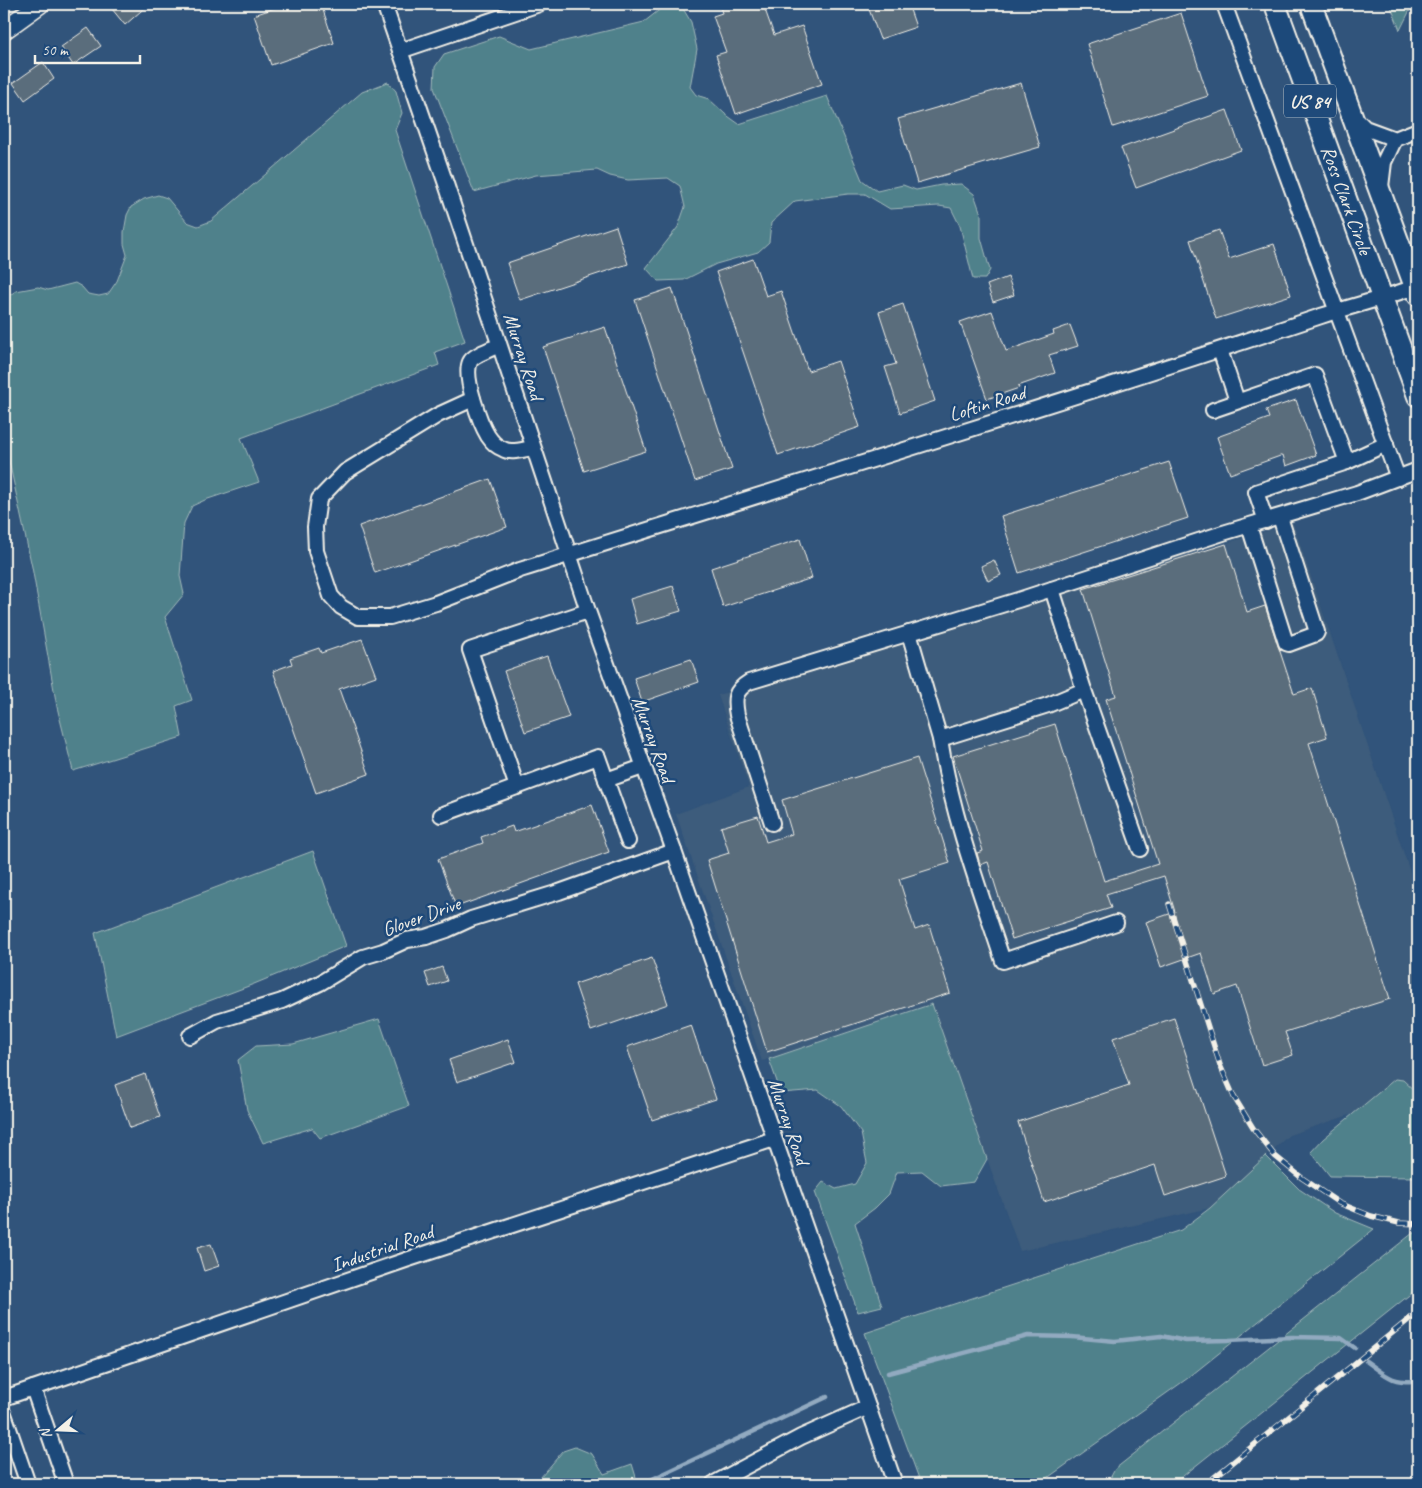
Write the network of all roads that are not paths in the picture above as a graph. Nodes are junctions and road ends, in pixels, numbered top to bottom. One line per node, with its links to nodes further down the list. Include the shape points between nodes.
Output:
1 (40, 4): 7 (main road)
2 (384, 4): 8 (street, Murray Road)
3 (535, 4): 8 (street)
4 (1224, 4): 15 (street)
5 (1275, 4): 14 (highway, Ross Clark Circle / US 84)
6 (1311, 4): 9 (highway, Ross Clark Circle / US 84)
7 (4, 30)
8 (400, 51): 16 (street, Murray Road)
9 (1352, 114): 11 (street, via 1365,128); 12 (highway, Ross Clark Circle / US 84)
10 (1418, 130): 11 (street)
11 (1396, 139): 12 (street, via 1384,162)
12 (1380, 192): 13 (highway, Ross Clark Circle / US 84)
13 (1417, 291): 14 (street, Loftin Road)
14 (1383, 298): 15 (street, Loftin Road); 18 (highway, Ross Clark Circle / US 84)
15 (1337, 311): 17 (street, Loftin Road); 22 (street)
16 (499, 345): 19 (street, via 470,361 468,368); 23 (street, Murray Road)
17 (1220, 350): 20 (street); 30 (street, Loftin Road)
18 (1418, 396)
19 (473, 399): 23 (street, via 494,444 512,451); 30 (street, Loftin Road, via 438,415 345,472 319,499 316,551 331,596 341,607 358,617 390,617)
20 (1237, 402): 21 (street); 24 (street, via 1315,375)
21 (1213, 410)
22 (1386, 444): 24 (street); 26 (street)
23 (533, 448): 30 (street, Murray Road)
24 (1347, 462): 28 (street, via 1256,492)
25 (1418, 470): 26 (street)
26 (1398, 478): 27 (street)
27 (1280, 517): 28 (street); 29 (street, via 1317,632 1289,644 1286,643)
28 (1266, 521): 29 (street)
29 (1249, 526): 31 (street)
30 (569, 554): 32 (street, Murray Road)
31 (1052, 590): 33 (street); 34 (street)
32 (588, 611): 36 (street, Murray Road); 38 (street, via 470,650)
33 (909, 633): 35 (street); 40 (street, via 741,687 736,694 737,715)
34 (1084, 690): 35 (street, via 1048,705); 42 (street)
35 (940, 739): 44 (street, via 967,853 1003,961)
36 (643, 767): 37 (street); 43 (street, Murray Road)
37 (606, 780): 38 (street, via 598,757); 41 (street)
38 (517, 787): 39 (street)
39 (441, 815)
40 (772, 823)
41 (628, 841)
42 (1140, 849)
43 (674, 851): 45 (street, Glover Drive, via 426,937 407,940 363,958 282,1001 217,1021); 46 (street, Murray Road)
44 (1116, 923)
45 (190, 1036)
46 (774, 1139): 47 (street, Industrial Road); 49 (street, Murray Road)
47 (33, 1388): 48 (street, Industrial Road); 52 (street)
48 (4, 1398)
49 (868, 1407): 53 (street, via 801,1437); 54 (street, Murray Road)
50 (4, 1414): 51 (street)
51 (28, 1484)
52 (66, 1484)
53 (713, 1484)
54 (895, 1484)

